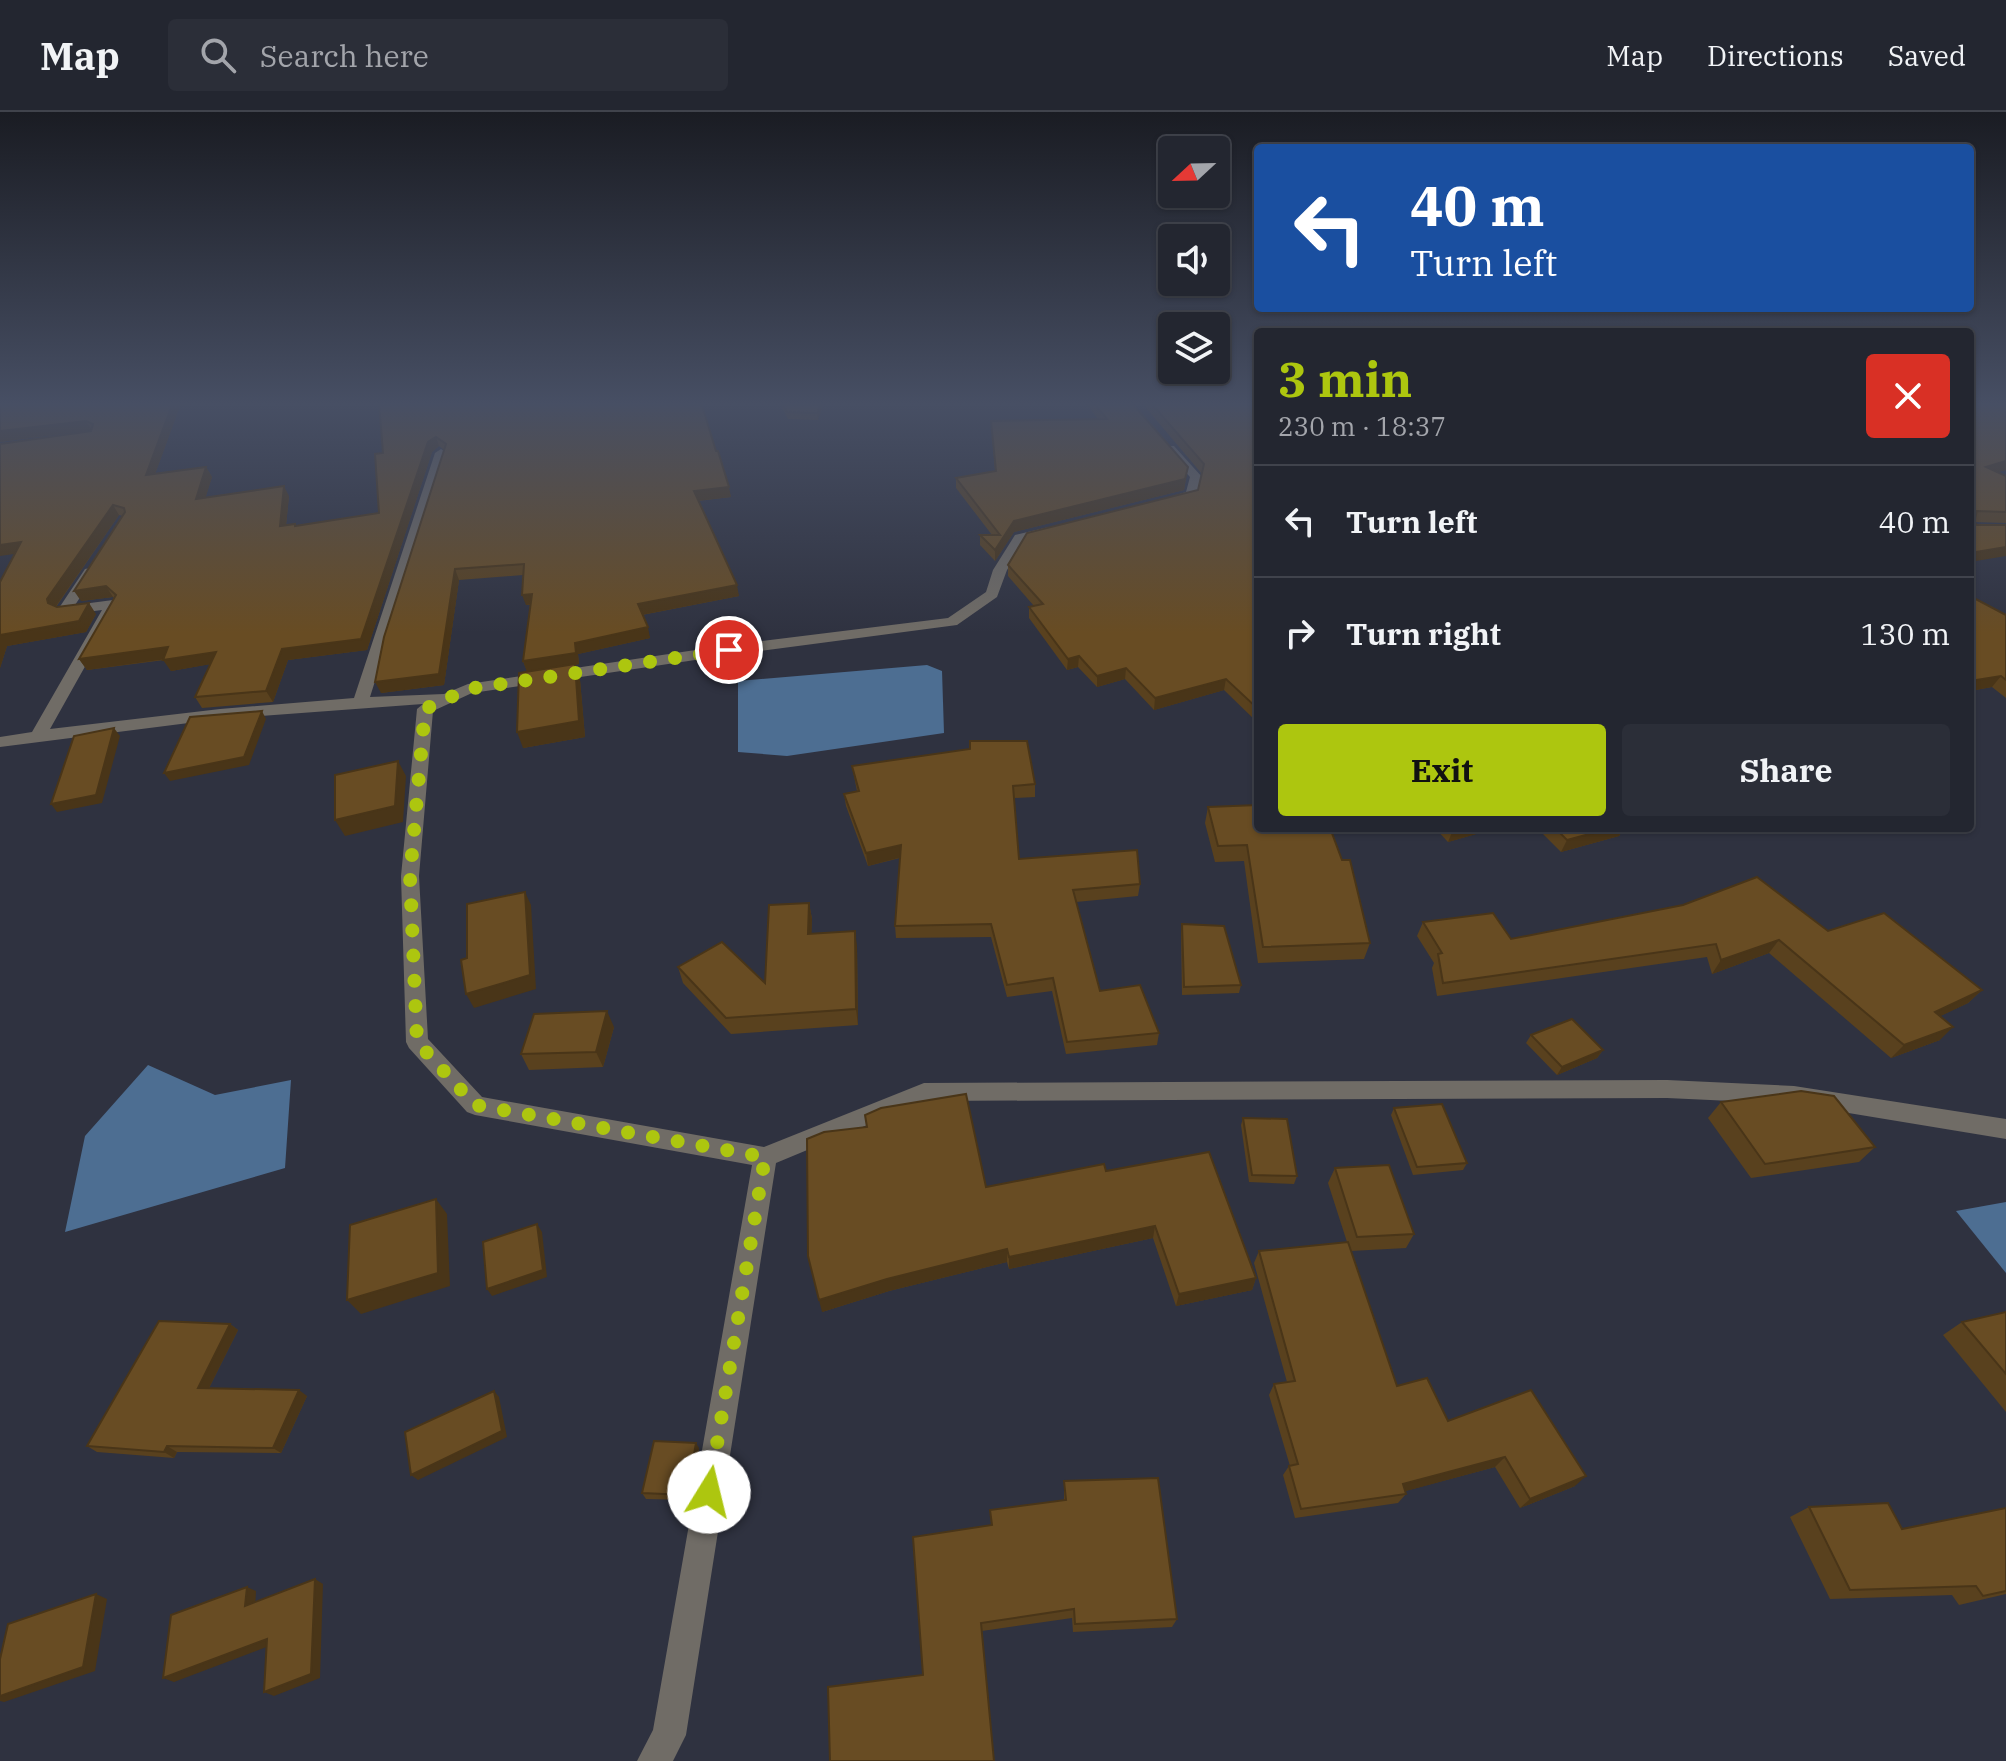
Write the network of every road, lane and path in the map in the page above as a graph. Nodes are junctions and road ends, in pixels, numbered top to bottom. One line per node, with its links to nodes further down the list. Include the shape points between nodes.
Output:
1 (433, 479): 7 (street)
2 (1196, 479): 3 (street, via 1192,495)
3 (1146, 504)
4 (1066, 527): 6 (street, via 1020,538 992,594 952,622 468,689)
5 (98, 560): 8 (street, via 64,611 113,604)
6 (448, 698): 7 (street); 11 (street, via 425,709 423,725 410,876 417,1042 475,1105)
7 (361, 702): 8 (street, via 272,707)
8 (38, 736): 9 (street)
9 (0, 742)
10 (2006, 1129): 11 (street, via 1794,1095 1667,1089 924,1092)
11 (765, 1157): 12 (street, via 669,1735)
12 (654, 1761)

